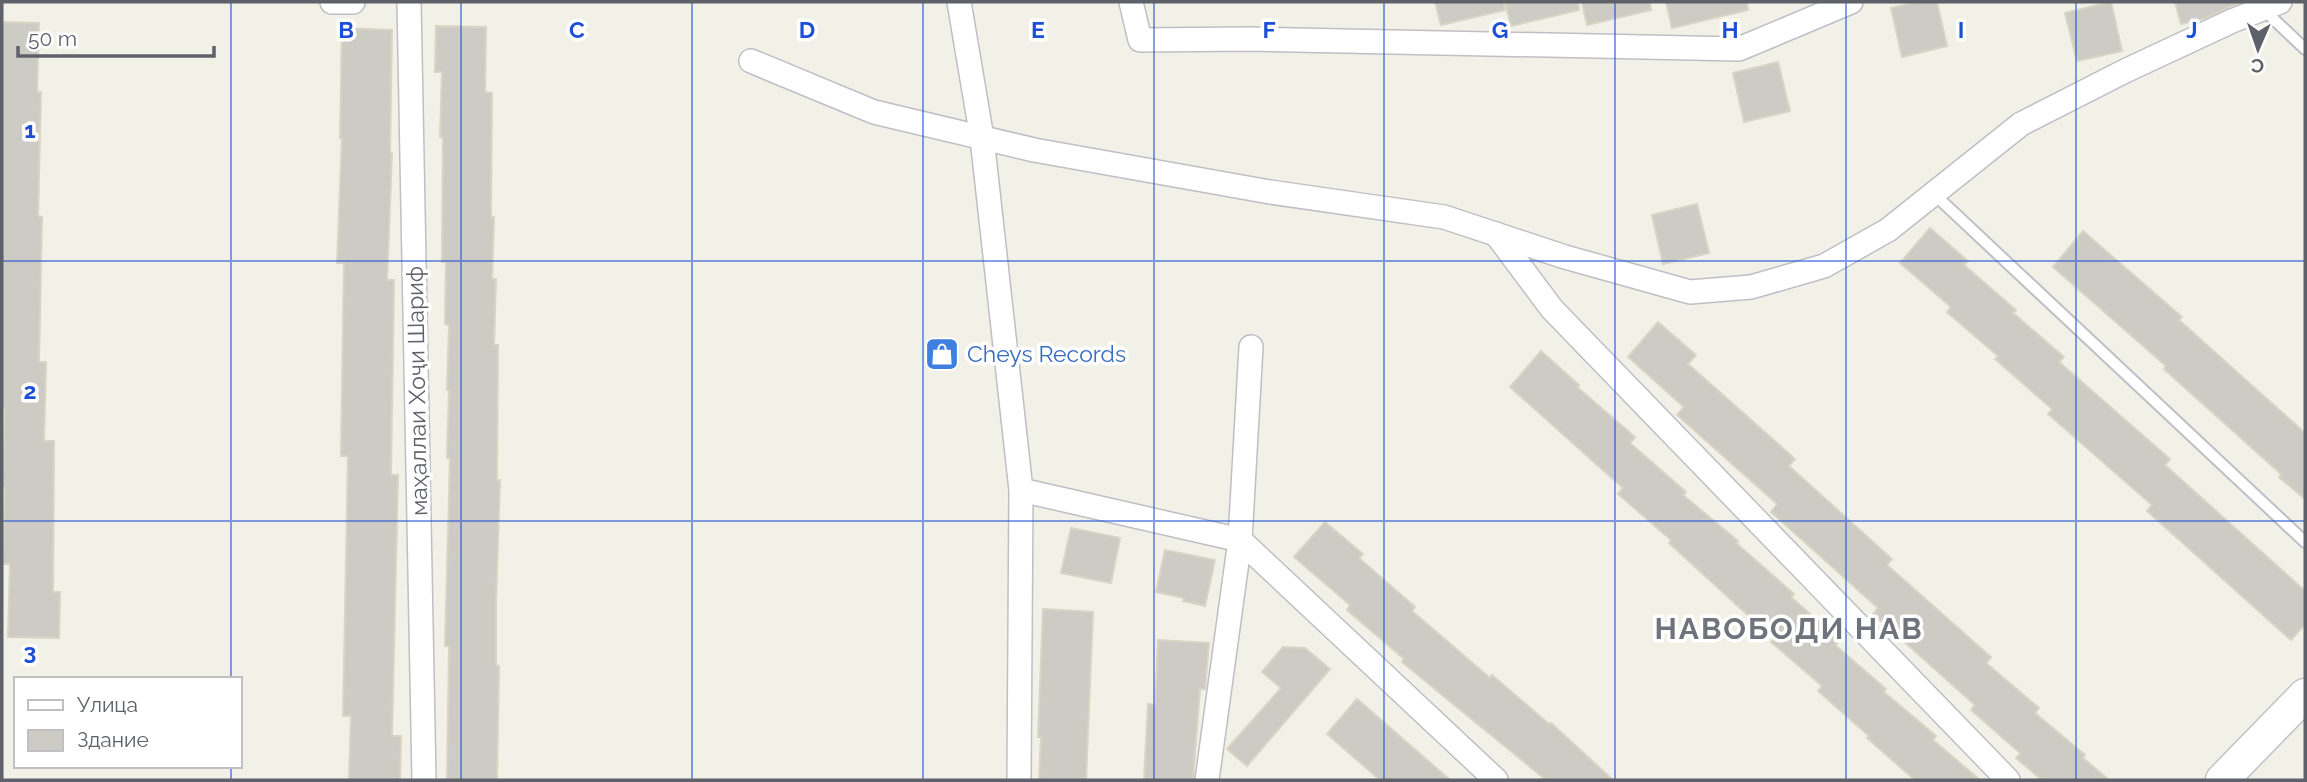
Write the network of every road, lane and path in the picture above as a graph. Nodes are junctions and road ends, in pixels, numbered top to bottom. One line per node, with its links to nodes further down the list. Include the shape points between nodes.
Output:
1 (332, 2): 2 (street)
2 (354, 2)
3 (409, 2): 18 (street, маҳаллаи Хоҷи Шариф)
4 (959, 2): 10 (street)
5 (1131, 2): 6 (street, via 1140,40 1739,49)
6 (1851, 2)
7 (2271, 5): 8 (lane); 11 (street, via 2021,124)
8 (2305, 50)
9 (751, 61): 10 (street, via 874,111)
10 (982, 138): 12 (street, via 1270,192 1444,217); 14 (street)
11 (1934, 194): 12 (street, via 1888,230 1824,266 1751,287 1690,292); 16 (lane)
12 (1496, 234): 22 (street, via 1552,309)
13 (1251, 347): 15 (street)
14 (1021, 490): 15 (street); 19 (street)
15 (1240, 540): 20 (street); 21 (street)
16 (2305, 542)
17 (2305, 695): 23 (street)
18 (424, 780)
19 (1019, 780)
20 (1207, 780)
21 (1496, 780)
22 (2008, 780)
23 (2222, 780)

